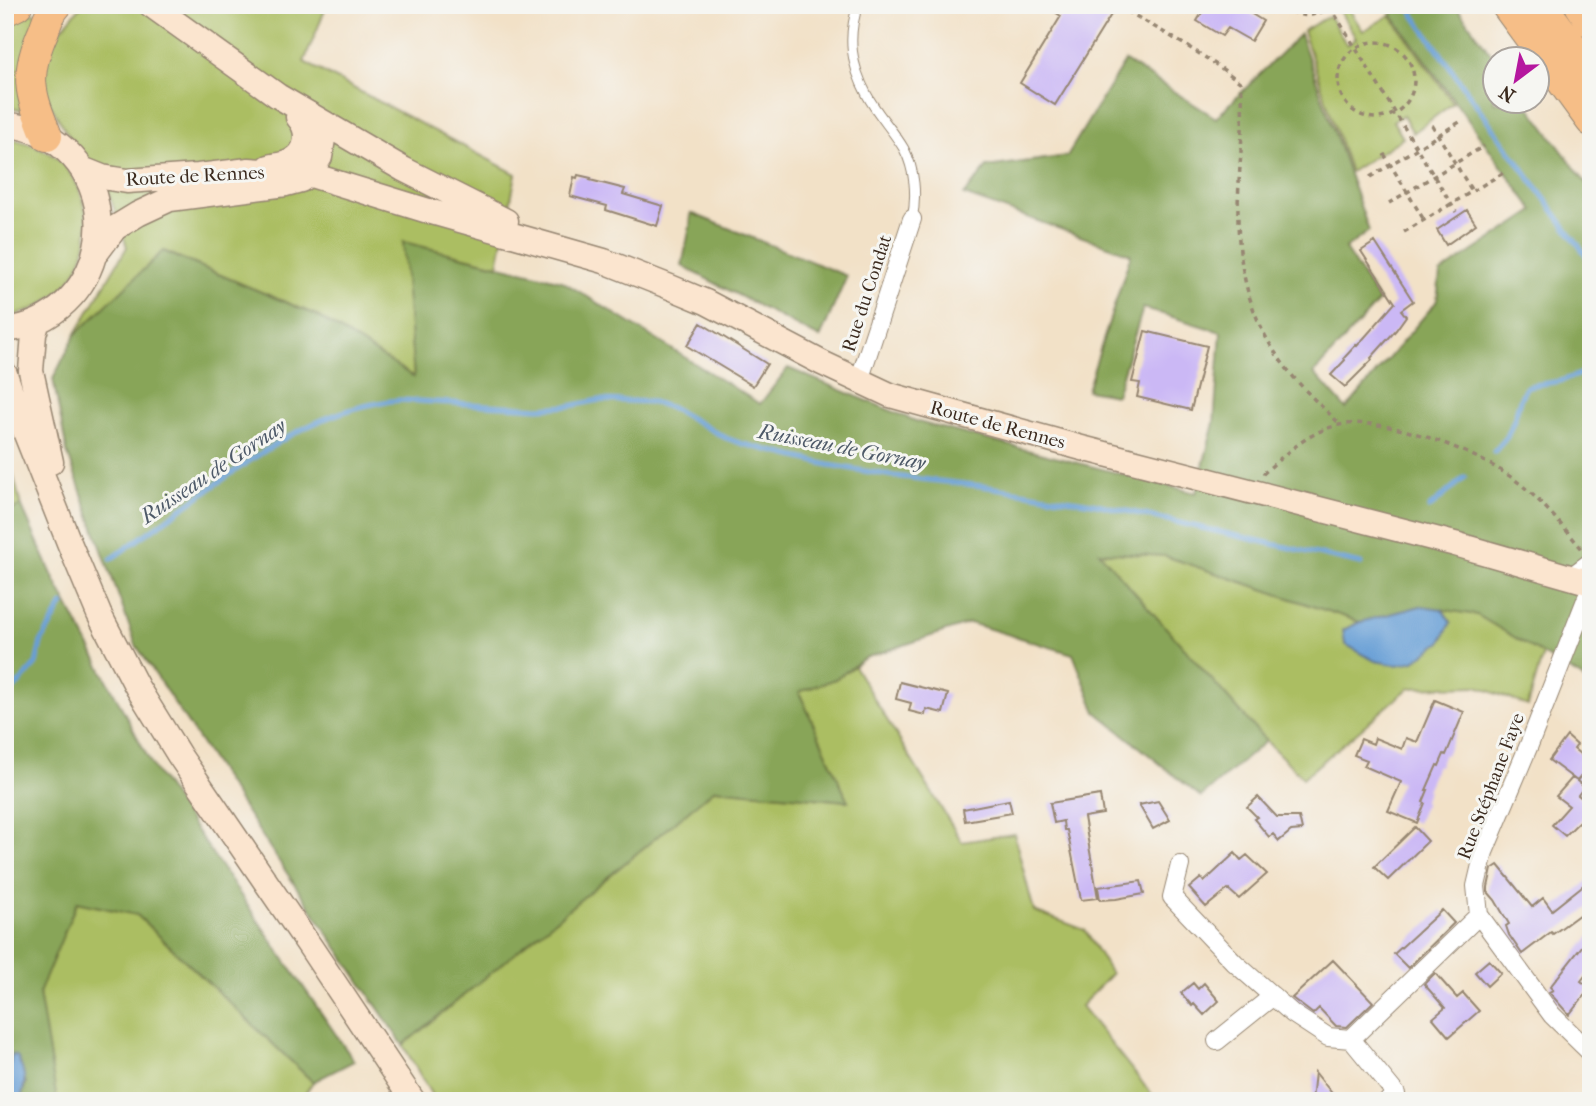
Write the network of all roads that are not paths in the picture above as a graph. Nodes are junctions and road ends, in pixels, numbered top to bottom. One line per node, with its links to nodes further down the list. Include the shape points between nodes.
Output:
1 (17, 5): 8 (highway)
2 (57, 5): 15 (highway, via 31,64 34,106)
3 (151, 5): 11 (main road)
4 (858, 5): 21 (lane, via 852,55 866,94 904,150 913,176)
5 (1506, 5): 13 (highway)
6 (1542, 5): 10 (highway)
7 (1580, 5): 9 (highway)
8 (5, 11)
9 (1591, 22)
10 (1591, 72)
11 (278, 96): 12 (main road); 17 (main road, via 302,121 306,144 289,163)
12 (317, 120): 18 (main road, via 323,139 320,157); 22 (main road, via 426,181 532,231)
13 (1591, 121)
14 (5, 124): 15 (main road)
15 (47, 136): 16 (main road)
16 (82, 169): 17 (main road, Route de Rennes, via 127,181); 23 (main road, via 95,195)
17 (249, 170): 18 (main road, Route de Rennes)
18 (308, 174): 19 (main road, Route de Rennes, via 286,184); 20 (main road, Route de Rennes)
19 (218, 193): 20 (main road, Route de Rennes, via 320,195); 23 (main road, Route de Rennes, via 170,199 138,214 115,228)
20 (425, 210): 22 (main road, Route de Rennes)
21 (912, 219): 27 (street, Rue du Condat)
22 (552, 246): 27 (main road, Route de Rennes, via 694,297)
23 (96, 253): 24 (main road, via 84,281 64,305)
24 (38, 321): 25 (main road); 28 (main road, via 31,371)
25 (5, 330)
26 (5, 374): 28 (main road)
27 (859, 381): 30 (main road, Route de Rennes, via 890,395 1078,447)
28 (70, 545): 38 (main road, via 137,687)
29 (1590, 556): 30 (lane)
30 (1566, 575): 31 (main road, Route de Rennes)
31 (1591, 585): 33 (street, Rue Stéphane Faye, via 1484,852 1476,886)
32 (1180, 865): 34 (street, via 1171,897)
33 (1479, 915): 35 (street); 37 (street, via 1552,1015)
34 (1273, 996): 35 (street, via 1328,1037); 36 (street)
35 (1351, 1039): 39 (street, via 1396,1094)
36 (1217, 1041)
37 (1591, 1053)
38 (413, 1101)
39 (1388, 1101)

